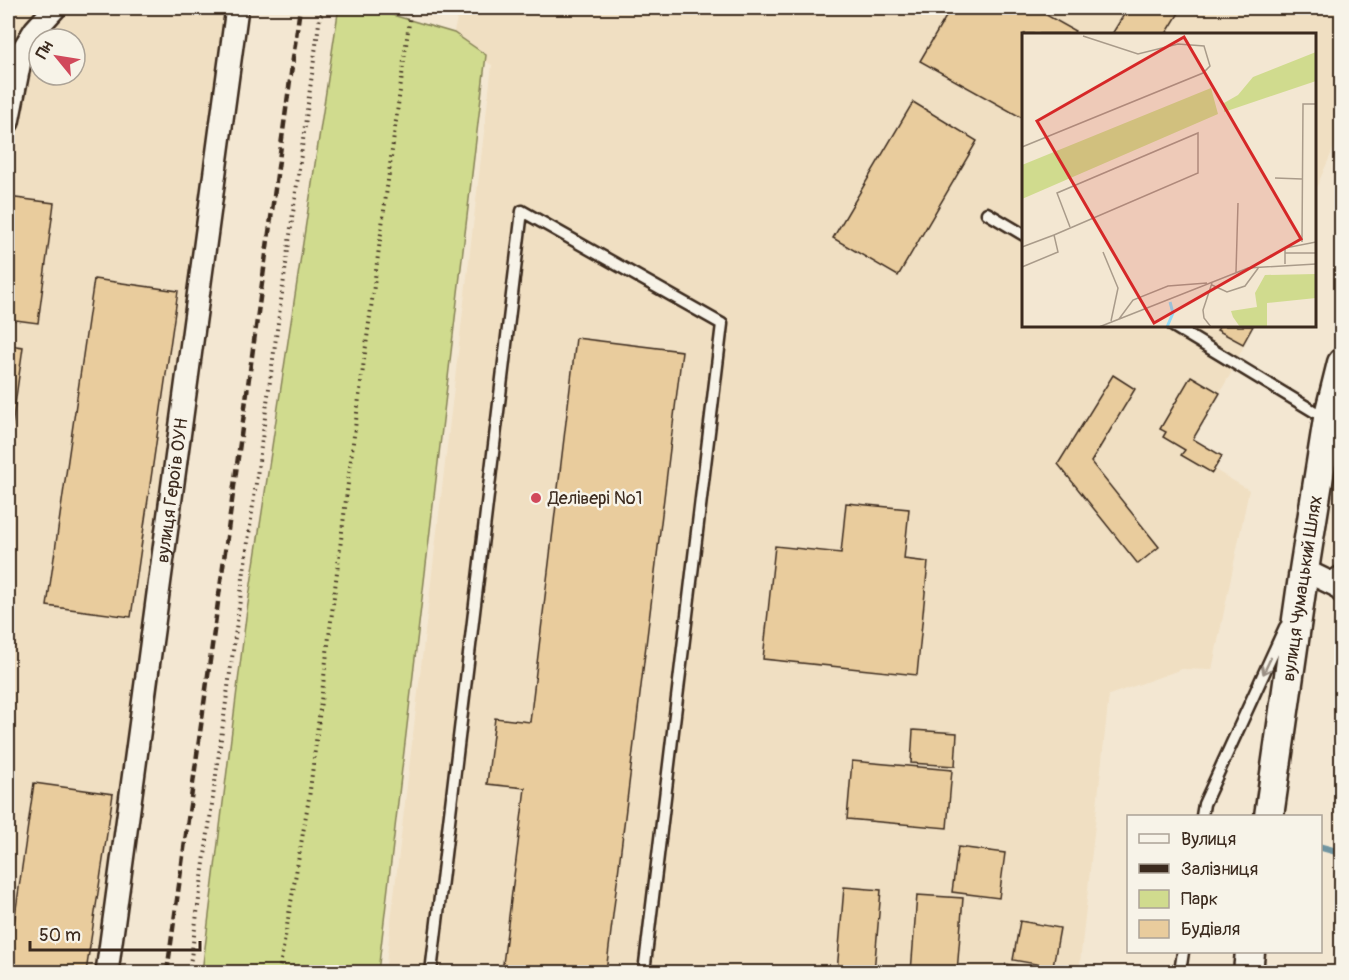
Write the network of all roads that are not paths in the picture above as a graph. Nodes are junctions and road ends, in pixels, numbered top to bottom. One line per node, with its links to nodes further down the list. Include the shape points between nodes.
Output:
1 (55, 8): 3 (street, via 22,51)
2 (237, 8): 14 (street, вулиця Героїв ОУН)
3 (8, 122)
4 (987, 213): 5 (lane)
5 (1022, 234)
6 (1175, 327): 8 (lane)
7 (1341, 363): 8 (main road, вулиця Чумацький Шлях)
8 (1328, 419): 9 (main road, вулиця Чумацький Шлях)
9 (1323, 581): 10 (lane, one-way to 10, via 1204,804); 11 (main road, вулиця Чумацький Шлях)
10 (1202, 815)
11 (1269, 815)
12 (1183, 953): 17 (lane)
13 (1250, 953): 18 (main road)
14 (107, 972)
15 (431, 972): 16 (lane, via 522,211 722,324)
16 (644, 972)
17 (1180, 972)
18 (1248, 972)

